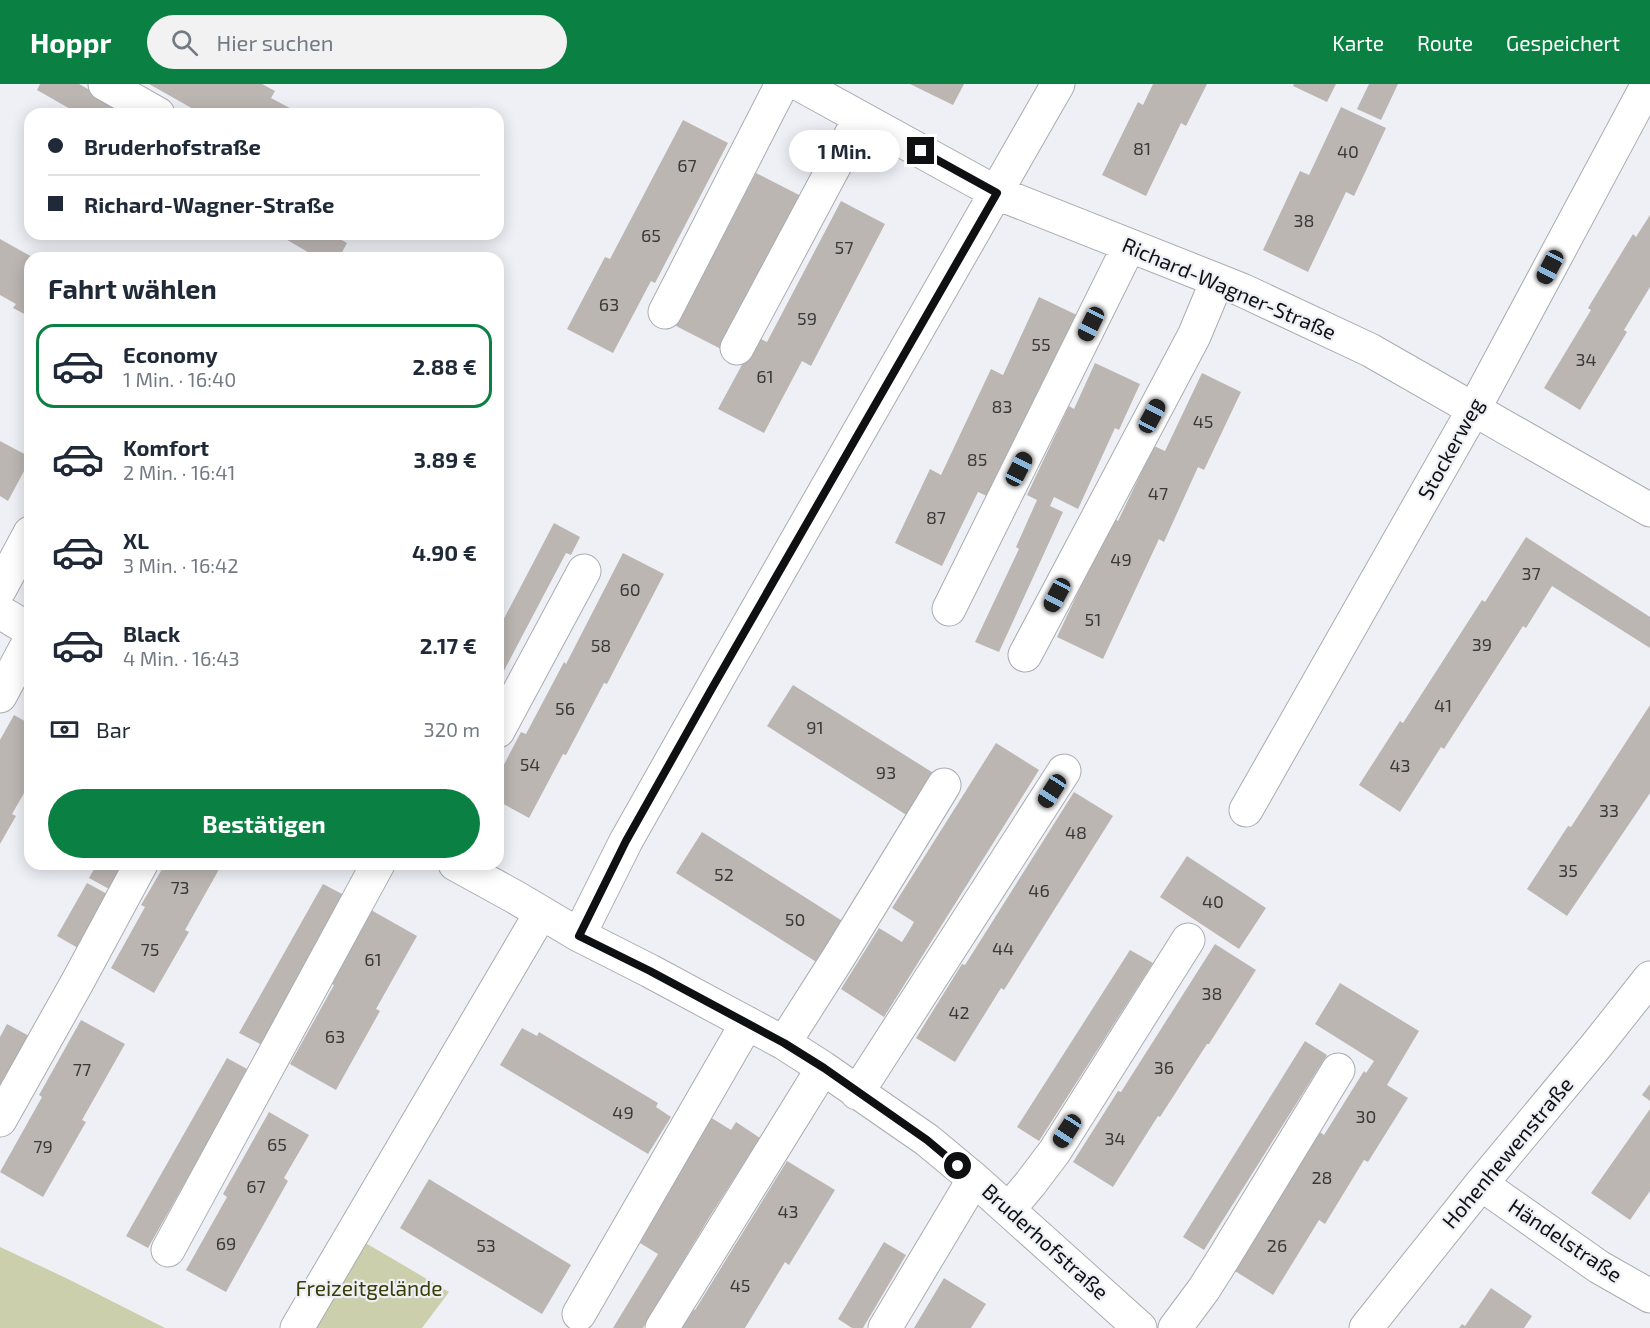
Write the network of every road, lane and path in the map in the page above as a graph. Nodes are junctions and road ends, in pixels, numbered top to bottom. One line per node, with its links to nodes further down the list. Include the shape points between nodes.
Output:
1 (105, 84): 6 (street)
2 (782, 84): 11 (street)
3 (799, 84): 7 (street, Richard-Wagner-Straße)
4 (1058, 84): 8 (street)
5 (1648, 84): 13 (street, Stockerweg)
6 (147, 108)
7 (860, 118): 8 (street, Richard-Wagner-Straße); 12 (street)
8 (997, 193): 9 (street, Richard-Wagner-Straße); 32 (street, via 626,841)
9 (1129, 246): 10 (street, Richard-Wagner-Straße); 18 (street)
10 (1217, 281): 13 (street, Richard-Wagner-Straße, via 1370,350); 22 (street, via 1194,336)
11 (665, 312)
12 (737, 348)
13 (1474, 409): 14 (street, Richard-Wagner-Straße); 27 (street, Stockerweg)
14 (1650, 510)
15 (24, 544): 17 (street)
16 (584, 571): 24 (street)
17 (0, 589)
18 (949, 609)
19 (0, 612): 20 (street)
20 (24, 626)
21 (24, 651): 23 (street)
22 (1026, 655)
23 (0, 696)
24 (504, 720)
25 (1064, 771): 39 (street)
26 (944, 785): 36 (street)
27 (1246, 810)
28 (138, 870): 40 (street)
29 (375, 870): 44 (street)
30 (466, 870): 31 (street, Bruderhofstraße)
31 (541, 913): 32 (street, Bruderhofstraße); 48 (street)
32 (579, 936): 35 (street, Bruderhofstraße)
33 (1188, 940): 43 (street, via 1054,1150)
34 (1650, 978): 42 (street, Hohenhewenstraße)
35 (747, 1023): 36 (street, Bruderhofstraße); 46 (street)
36 (784, 1043): 37 (street, Bruderhofstraße)
37 (824, 1068): 39 (street, Bruderhofstraße); 49 (street)
38 (1338, 1070): 51 (street, via 1223,1259)
39 (857, 1093): 41 (street, Bruderhofstraße, via 927,1140)
40 (0, 1120)
41 (974, 1179): 43 (street, Bruderhofstraße); 50 (street)
42 (1481, 1184): 45 (street, Händelstraße, via 1599,1268); 52 (street, Hohenhewenstraße)
43 (1009, 1209): 47 (street, Bruderhofstraße)
44 (168, 1250)
45 (1650, 1296)
46 (579, 1314)
47 (1129, 1324)
48 (297, 1328)
49 (662, 1328)
50 (885, 1328)
51 (1174, 1328)
52 (1366, 1328)

